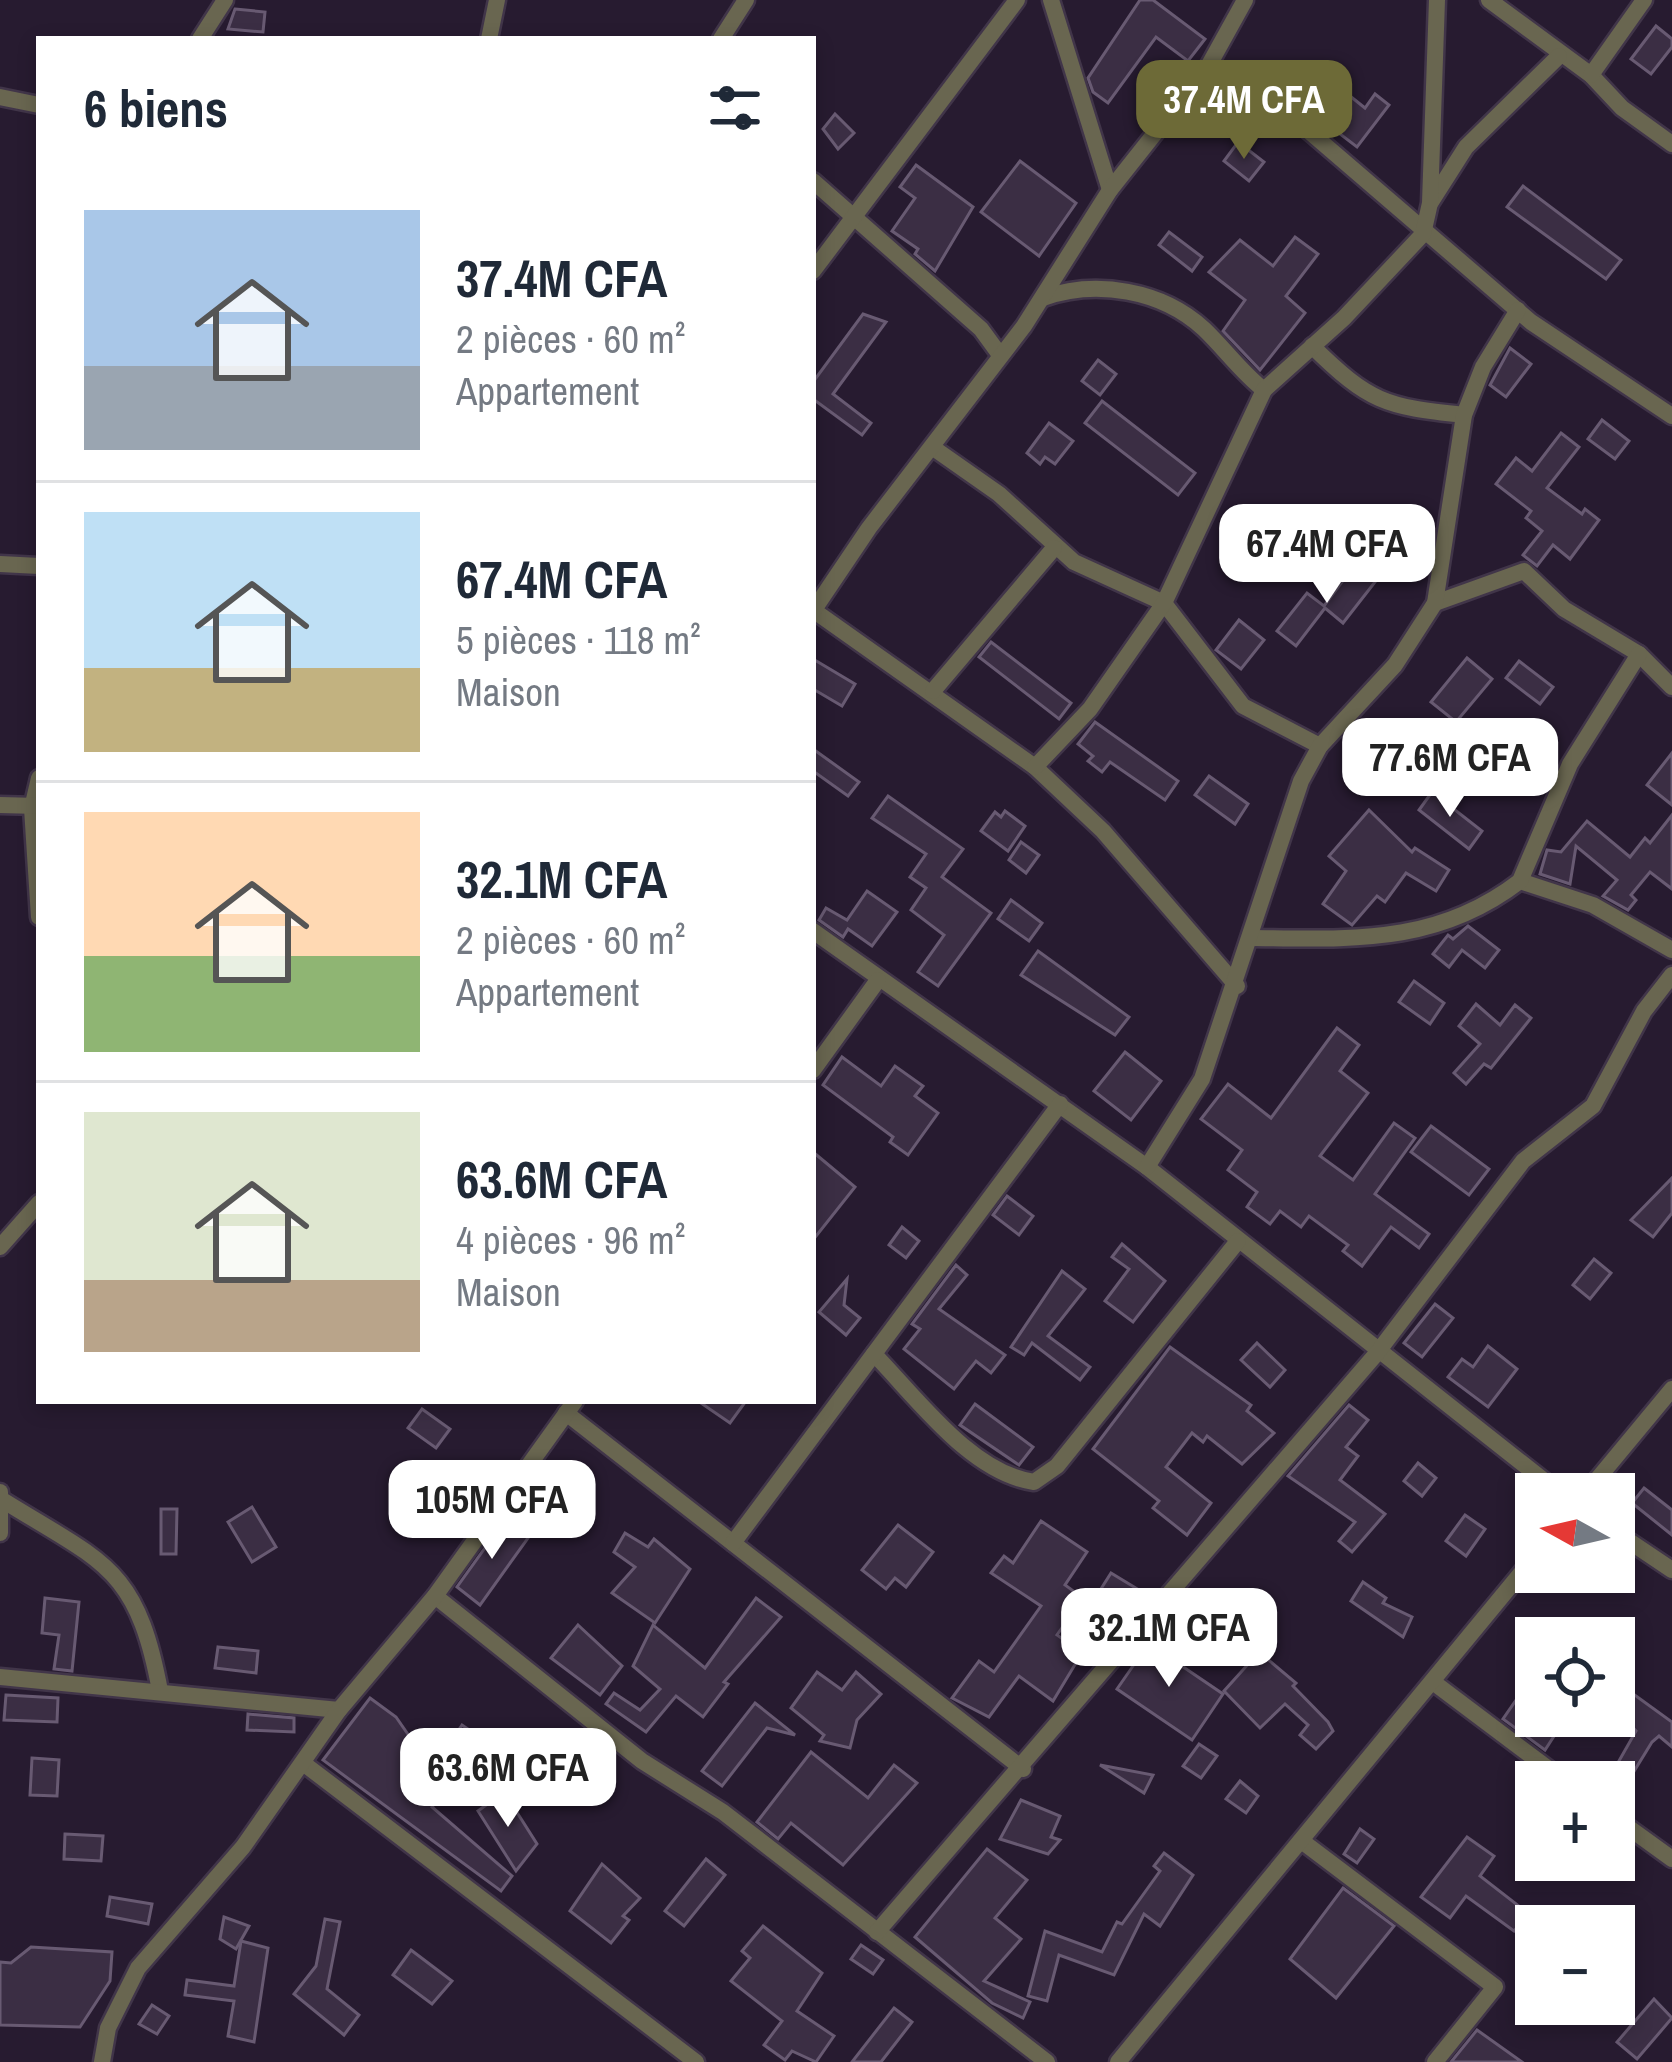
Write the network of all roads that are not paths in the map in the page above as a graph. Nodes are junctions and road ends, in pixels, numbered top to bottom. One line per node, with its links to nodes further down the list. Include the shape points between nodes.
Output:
1 (225, 0): 10 (street)
2 (497, 0): 11 (street)
3 (746, 0): 12 (street)
4 (1017, 0): 22 (street)
5 (1051, 0): 20 (street)
6 (1245, 0): 14 (street)
7 (1437, 0): 21 (street)
8 (1489, 0): 13 (street)
9 (1644, 0): 15 (street)
10 (202, 36)
11 (490, 36)
12 (723, 36)
13 (1559, 56): 15 (street); 21 (street, via 1466,147)
14 (1209, 65): 20 (street); 23 (street, via 1297,120)
15 (1591, 75): 18 (street)
16 (0, 98): 17 (street)
17 (36, 104)
18 (1672, 144)
19 (816, 183): 22 (street)
20 (1110, 190): 25 (street)
21 (1430, 203): 23 (street)
22 (856, 216): 24 (street); 28 (street)
23 (1423, 234): 26 (street); 27 (street)
24 (816, 267)
25 (1042, 298): 28 (street); 29 (street, via 1102,287 1175,308)
26 (1518, 310): 30 (street); 31 (street)
27 (1312, 346): 29 (street); 30 (street, via 1358,391 1382,402)
28 (1000, 355): 32 (street)
29 (1264, 390): 36 (street)
30 (1464, 415): 37 (street)
31 (1672, 416)
32 (932, 447): 33 (street, via 999,494); 38 (street)
33 (1054, 548): 36 (street); 42 (street)
34 (0, 564): 35 (street)
35 (36, 566)
36 (1164, 603): 43 (street, via 1243,706); 44 (street, via 1090,709)
37 (1435, 603): 40 (street, via 1524,571 1564,609); 43 (street, via 1395,665)
38 (816, 606)
39 (816, 612): 42 (street)
40 (1639, 653): 41 (street); 47 (street, via 1570,764)
41 (1672, 687)
42 (933, 691): 44 (street)
43 (1319, 746): 49 (street, via 1290,810)
44 (1035, 767): 53 (street, via 1103,831)
45 (0, 805): 46 (street)
46 (35, 807)
47 (1520, 881): 49 (street, via 1422,932); 50 (street, via 1593,905)
48 (816, 933): 52 (street)
49 (1253, 938): 53 (street)
50 (1672, 950)
51 (1672, 974): 60 (street, via 1593,1106 1523,1161)
52 (878, 980): 54 (street); 55 (street)
53 (1237, 986): 56 (street, via 1202,1079)
54 (816, 1066)
55 (1060, 1104): 56 (street); 61 (street)
56 (1147, 1167): 58 (street)
57 (36, 1206): 59 (street)
58 (1238, 1241): 60 (street); 61 (street, via 1057,1466 1034,1482 1010,1479 960,1441)
59 (0, 1247)
60 (1377, 1353): 64 (street); 79 (street)
61 (874, 1354): 68 (street)
62 (1672, 1389): 65 (street)
63 (571, 1407): 68 (street); 72 (street)
64 (1534, 1473)
65 (1602, 1473)
66 (2, 1496): 67 (street); 75 (street, via 130,1591 148,1627)
67 (0, 1533)
68 (733, 1543): 79 (street)
69 (1635, 1545): 70 (street)
70 (1672, 1570)
71 (1515, 1581): 74 (street)
72 (435, 1596): 76 (street); 83 (street, via 642,1761)
73 (0, 1677): 75 (street)
74 (1433, 1682): 77 (street); 81 (street)
75 (160, 1690): 76 (street)
76 (338, 1710): 78 (street)
77 (1538, 1761)
78 (303, 1763): 84 (street, via 138,1968 108,2028); 85 (street)
79 (1023, 1768): 83 (street)
80 (1635, 1832): 82 (street)
81 (1304, 1842): 87 (street); 88 (street, via 1495,1987)
82 (1672, 1859)
83 (878, 1931): 86 (street)
84 (102, 2062)
85 (696, 2062)
86 (1047, 2062)
87 (1118, 2062)
88 (1435, 2062)

